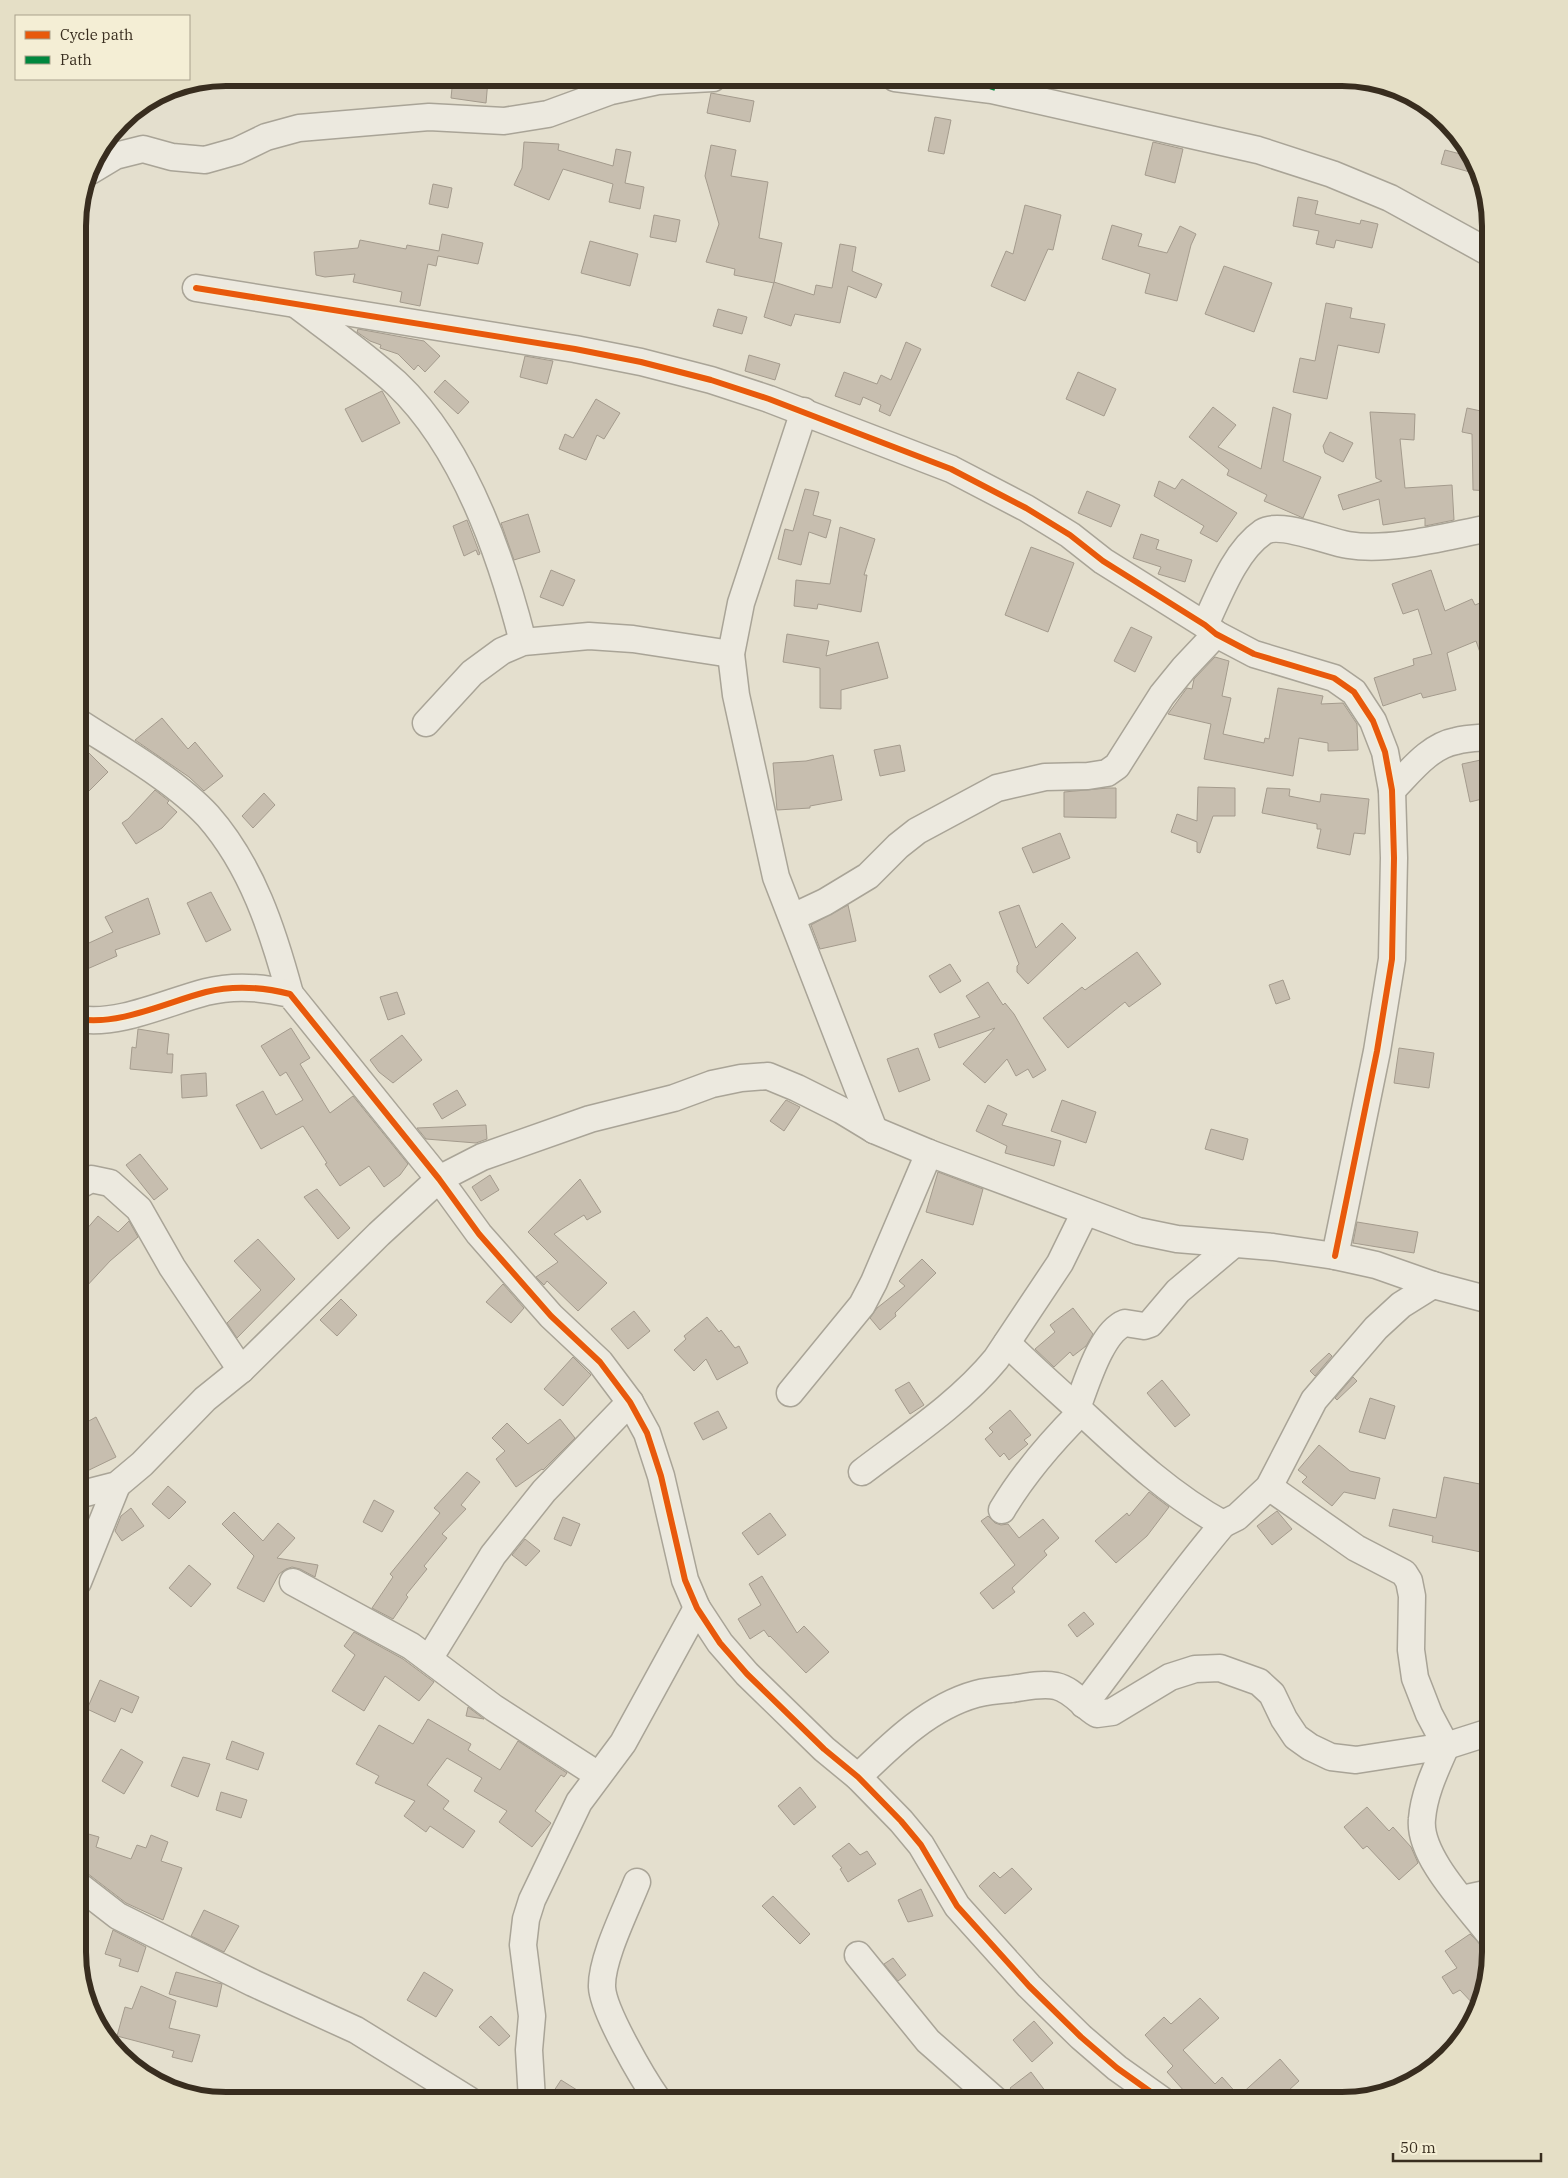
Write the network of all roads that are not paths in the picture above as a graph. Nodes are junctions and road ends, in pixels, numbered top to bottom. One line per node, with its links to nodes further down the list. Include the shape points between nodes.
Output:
1 (630, 87): 3 (street, via 528,118 504,121 429,117 299,128 205,160 172,157 144,149 115,156)
2 (968, 87): 4 (street, via 1258,150 1332,174 1390,198)
3 (101, 165)
4 (1482, 249)
5 (196, 288): 6 (street)
6 (295, 304): 7 (street, via 641,362 711,380); 10 (street, via 397,384 427,418 466,481 510,591)
7 (804, 411): 9 (street, via 952,469 1026,508); 11 (street, via 741,602)
8 (1482, 530): 9 (street, via 1414,543 1376,546 1349,546 1281,528 1264,531 1249,545 1229,574)
9 (1210, 629): 15 (street, via 1254,654 1334,678 1354,692 1373,721 1385,752); 16 (street, via 1112,770 1088,776 1023,781 997,788 917,830 868,876)
10 (523, 642): 11 (street, via 598,636); 12 (street, via 502,651 472,673)
11 (731, 654): 16 (street, via 741,720 776,877)
12 (426, 723)
13 (87, 728): 17 (street, via 177,789 207,815 228,842 252,883 269,924)
14 (1482, 738): 15 (street, via 1440,746)
15 (1392, 790): 25 (street, via 1392,959)
16 (792, 917): 19 (street)
17 (290, 994): 18 (street, via 267,988 240,987 206,992 163,1007 113,1018); 21 (street)
18 (87, 1020)
19 (874, 1130): 20 (street); 21 (street, via 841,1110 768,1076 741,1078 590,1119 482,1157)
20 (929, 1153): 23 (street); 30 (street, via 862,1305)
21 (439, 1179): 29 (street); 31 (street, via 505,1266 600,1362)
22 (86, 1181): 29 (street, via 91,1178 110,1182 139,1209 172,1267)
23 (1085, 1212): 24 (street, via 1138,1231 1177,1239); 28 (street, via 1060,1263)
24 (1234, 1244): 25 (street); 32 (street, via 1178,1291 1150,1324 1125,1323 1112,1331 1093,1368)
25 (1335, 1256): 26 (street, via 1376,1265)
26 (1433, 1286): 27 (street); 35 (street, via 1401,1305 1376,1328 1319,1394)
27 (1482, 1298)
28 (1007, 1342): 32 (street); 33 (street, via 984,1374 965,1392)
29 (242, 1370): 34 (street, via 205,1399)
30 (790, 1393)
31 (630, 1402): 41 (street, via 647,1433 662,1476 685,1580); 42 (street, via 544,1492 493,1556)
32 (1079, 1410): 37 (street, via 1028,1471); 38 (street, via 1133,1460 1176,1494)
33 (862, 1472)
34 (117, 1485): 36 (street); 39 (street)
35 (1269, 1487): 38 (street, via 1237,1517); 45 (street, via 1356,1548 1404,1573 1412,1596 1411,1650 1415,1678)
36 (86, 1489)
37 (1002, 1510)
38 (1223, 1524): 43 (street, via 1186,1568)
39 (86, 1562)
40 (293, 1582): 42 (street)
41 (697, 1608): 46 (street, via 623,1743); 47 (street, via 720,1643 747,1674 824,1749)
42 (429, 1659): 46 (street, via 494,1708)
43 (1084, 1705): 45 (street, via 1097,1714 1112,1712 1170,1677 1195,1669 1220,1668 1258,1682 1272,1694 1296,1737 1330,1757 1356,1760); 47 (street, via 1057,1686 1042,1684 976,1694 925,1718 895,1741)
44 (1482, 1735): 45 (street)
45 (1446, 1746): 51 (street, via 1428,1791 1422,1820 1425,1845 1432,1860)
46 (598, 1775): 55 (street, via 579,1802 526,1919 523,1945 532,2016 528,2050)
47 (858, 1777): 58 (street, via 921,1845 957,1906 1011,1966 1081,2037)
48 (637, 1882): 56 (street, via 605,1965 602,1988 607,2009)
49 (86, 1891): 54 (street, via 118,1916 356,2030)
50 (1482, 1895): 51 (street)
51 (1462, 1899): 52 (street)
52 (1482, 1925)
53 (858, 1955): 57 (street, via 928,2041)
54 (455, 2091)
55 (531, 2091)
56 (652, 2091)
57 (986, 2092)
58 (1142, 2092)

